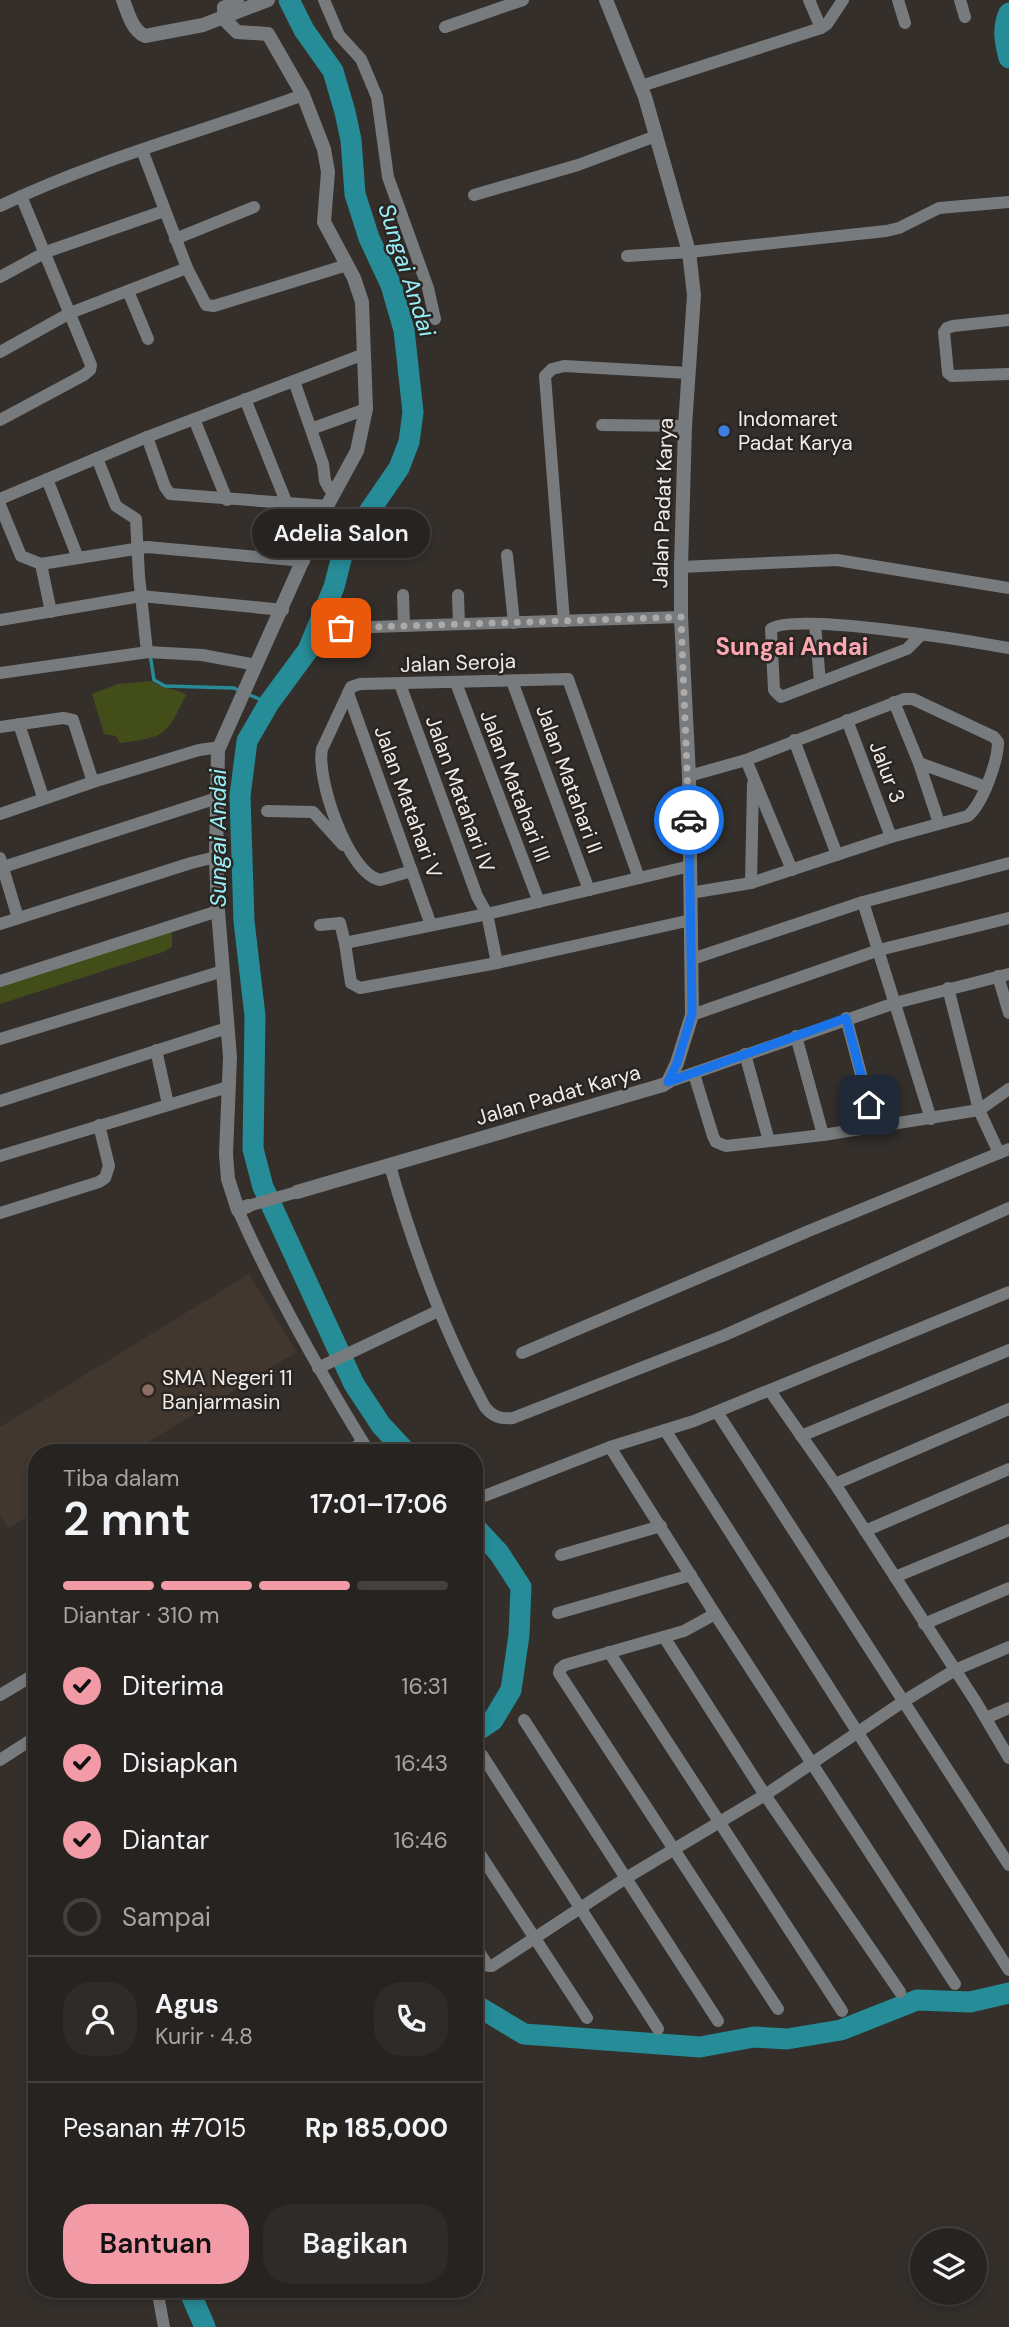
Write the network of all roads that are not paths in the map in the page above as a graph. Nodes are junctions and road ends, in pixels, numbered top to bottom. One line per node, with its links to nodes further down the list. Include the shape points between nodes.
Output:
1 (123, 0): 10 (street, via 134,26 145,36 203,24)
2 (268, 0): 10 (street)
3 (324, 0): 34 (street, via 339,35 361,59 377,97 388,177)
4 (523, 0): 13 (street)
5 (606, 0): 15 (street, Jalan Padat Karya)
6 (810, 0): 14 (street)
7 (843, 0): 14 (street)
8 (898, 0): 12 (street)
9 (960, 0): 11 (street)
10 (232, 11): 16 (street, via 237,32 268,34)
11 (965, 17)
12 (905, 23)
13 (445, 27)
14 (821, 28): 15 (street)
15 (641, 86): 17 (street, Jalan Padat Karya)
16 (303, 96): 18 (street); 29 (street, via 328,172 324,222)
17 (656, 136): 19 (street, via 578,165); 27 (street, Jalan Padat Karya)
18 (142, 150): 20 (street); 24 (street)
19 (474, 195)
20 (21, 196): 22 (street); 26 (street)
21 (1009, 201): 27 (street, via 939,208 899,228)
22 (0, 206)
23 (254, 207): 25 (street)
24 (164, 211): 25 (street); 26 (street)
25 (175, 239): 30 (street)
26 (46, 252): 31 (street); 33 (street)
27 (689, 252): 28 (street); 39 (street, Jalan Padat Karya, via 694,311)
28 (627, 256)
29 (347, 265): 30 (street, via 209,307); 38 (street, via 360,291)
30 (187, 268): 32 (street)
31 (0, 276)
32 (128, 291): 33 (street); 36 (street)
33 (70, 313): 37 (street); 45 (street, via 90,370)
34 (435, 319)
35 (1009, 320): 40 (street, via 953,326 944,332 952,376)
36 (148, 339)
37 (0, 352)
38 (364, 354): 41 (street); 43 (street)
39 (688, 373): 47 (street, Jalan Padat Karya); 72 (street, via 564,366 545,376)
40 (1009, 374)
41 (294, 381): 42 (street); 48 (street)
42 (245, 399): 44 (street); 55 (street)
43 (366, 409): 48 (street); 52 (street, via 358,451)
44 (194, 419): 49 (street); 54 (street)
45 (0, 420)
46 (602, 425): 47 (street)
47 (685, 426): 63 (street, Jalan Padat Karya)
48 (311, 429): 52 (street, via 325,481)
49 (148, 437): 50 (street); 54 (street, via 167,492)
50 (97, 458): 51 (street); 58 (street, via 116,506 136,519)
51 (47, 479): 53 (street); 60 (street)
52 (335, 491): 57 (street)
53 (0, 499)
54 (228, 500): 55 (street)
55 (286, 504): 57 (street)
56 (0, 505): 62 (street, via 21,556)
57 (327, 506): 61 (street)
58 (142, 547): 60 (street); 61 (street); 67 (street)
59 (507, 555): 73 (street)
60 (78, 558): 62 (street)
61 (304, 561): 68 (street)
62 (41, 564): 69 (street)
63 (681, 567): 64 (street, via 837,560); 70 (street, Jalan Padat Karya)
64 (1009, 588)
65 (403, 595): 76 (street)
66 (458, 595): 74 (street)
67 (144, 597): 68 (street); 69 (street); 80 (street)
68 (283, 610): 81 (street)
69 (51, 612): 71 (street)
70 (681, 617): 72 (street); 96 (street, Jalan Padat Karya)
71 (0, 619)
72 (564, 621): 73 (street)
73 (514, 623): 74 (street)
74 (459, 624): 76 (street)
75 (815, 624): 78 (street); 84 (street); 84 (street, via 778,624 771,629 774,690 781,696)
76 (404, 626): 77 (street)
77 (341, 628)
78 (922, 634): 79 (street); 84 (street, via 907,649)
79 (1009, 649)
80 (149, 652): 81 (street); 82 (street)
81 (257, 665): 93 (street)
82 (0, 673)
83 (512, 681): 85 (street, Jalan Seroja); 114 (street, Jalan Seroja, via 568,679); 116 (street, Jalan Matahari II)
84 (820, 682)
85 (456, 683): 86 (street, Jalan Seroja); 118 (street, Jalan Matahari III)
86 (400, 684): 87 (street, Jalan Seroja, via 355,684); 121 (street, Jalan Matahari IV)
87 (348, 693): 106 (street, via 320,758 322,778); 113 (street, Jalan Matahari V)
88 (894, 702): 89 (street); 95 (street); 99 (street, via 913,699 994,737 998,751)
89 (847, 720): 92 (street); 105 (street, Jalur 3)
90 (19, 724): 91 (street); 98 (street, via 73,720); 100 (street)
91 (0, 727)
92 (794, 740): 94 (street); 107 (street)
93 (220, 747): 98 (street); 101 (street)
94 (746, 760): 96 (street); 97 (street)
95 (919, 763): 99 (street); 104 (street)
96 (689, 776): 111 (street, Jalan Padat Karya)
97 (753, 780): 112 (street); 115 (street)
98 (93, 782): 100 (street)
99 (986, 787): 104 (street, via 968,816)
100 (43, 797): 103 (street)
101 (218, 798): 108 (street); 110 (street)
102 (267, 811): 106 (street, via 313,812)
103 (0, 814)
104 (939, 823): 105 (street)
105 (891, 837): 107 (street)
106 (348, 850): 113 (street, via 376,880)
107 (837, 855): 112 (street)
108 (216, 857): 120 (street); 122 (street)
109 (1009, 863): 119 (street)
110 (1, 864): 122 (street)
111 (690, 866): 114 (street); 117 (street, Jalan Padat Karya)
112 (792, 870): 115 (street)
113 (412, 872): 127 (street, Jalan Matahari V)
114 (639, 878): 116 (street)
115 (751, 883): 117 (street)
116 (589, 890): 118 (street)
117 (690, 893): 124 (street, Jalan Padat Karya)
118 (538, 902): 121 (street)
119 (863, 902): 129 (street); 130 (street)
120 (218, 911): 132 (street); 134 (street)
121 (487, 914): 127 (street); 131 (street, Jalan Matahari IV)
122 (18, 918): 125 (street)
123 (1009, 918): 129 (street)
124 (691, 920): 130 (street, Jalan Padat Karya); 131 (street)
125 (0, 924)
126 (320, 925): 128 (street, via 341,923)
127 (431, 925): 128 (street)
128 (345, 943): 131 (street, via 355,987)
129 (879, 950): 136 (street); 138 (street)
130 (692, 959): 138 (street, Jalan Padat Karya)
131 (496, 963)
132 (223, 971): 140 (street); 142 (street)
133 (1004, 975): 135 (street); 137 (street)
134 (0, 981)
135 (948, 988): 136 (street); 151 (street)
136 (895, 1003): 139 (street); 152 (street)
137 (1009, 1013)
138 (692, 1014): 146 (street, Jalan Padat Karya)
139 (846, 1018): 141 (street); 154 (street)
140 (228, 1028): 143 (street); 147 (street)
141 (796, 1036): 144 (street); 155 (street)
142 (0, 1038)
143 (156, 1050): 149 (street); 150 (street)
144 (745, 1054): 145 (street); 156 (street)
145 (694, 1074): 146 (street); 156 (street, via 716,1142 726,1146)
146 (668, 1082): 159 (street, Jalan Padat Karya)
147 (228, 1087): 150 (street); 161 (street, via 228,1179)
148 (1009, 1089): 151 (street)
149 (0, 1101)
150 (168, 1104): 153 (street)
151 (979, 1110): 152 (street); 157 (street)
152 (932, 1119): 154 (street)
153 (99, 1125): 158 (street); 163 (street, via 108,1166 106,1178)
154 (875, 1127): 155 (street)
155 (823, 1135): 156 (street)
156 (769, 1141)
157 (1004, 1151): 167 (street)
158 (0, 1156)
159 (390, 1166): 160 (street, Jalan Padat Karya); 165 (street)
160 (297, 1192): 161 (street, Jalan Padat Karya)
161 (243, 1208): 168 (street, via 264,1269)
162 (1009, 1209): 165 (street, via 724,1335 513,1418 497,1417 485,1407)
163 (0, 1213)
164 (1009, 1292): 169 (street)
165 (438, 1311): 168 (street)
166 (1009, 1350): 173 (street)
167 (522, 1353)
168 (318, 1368): 174 (street)
169 (770, 1391): 171 (street); 173 (street)
170 (1009, 1409): 177 (street)
171 (717, 1412): 172 (street); 195 (street)
172 (665, 1430): 175 (street); 199 (street)
173 (801, 1436): 177 (street)
174 (364, 1444)
175 (610, 1447): 178 (street); 179 (street)
176 (1009, 1469): 181 (street)
177 (835, 1484): 181 (street)
178 (483, 1497)
179 (661, 1526): 182 (street); 183 (street)
180 (1009, 1530): 184 (street)
181 (865, 1531): 184 (street)
182 (561, 1555)
183 (691, 1575): 186 (street); 187 (street)
184 (895, 1577): 188 (street)
185 (1009, 1588): 188 (street)
186 (558, 1613)
187 (715, 1614): 189 (street); 204 (street)
188 (924, 1624): 192 (street)
189 (664, 1637): 191 (street); 205 (street)
190 (1009, 1647): 192 (street)
191 (609, 1652): 206 (street); 207 (street, via 565,1665 559,1673)
192 (955, 1670): 195 (street); 197 (street)
193 (28, 1678): 194 (street)
194 (0, 1695)
195 (904, 1701): 199 (street); 209 (street)
196 (1009, 1709): 197 (street)
197 (986, 1718): 202 (street)
198 (524, 1720): 210 (street)
199 (858, 1730): 204 (street); 214 (street)
200 (28, 1742): 203 (street)
201 (483, 1757): 211 (street)
202 (1009, 1758)
203 (0, 1760)
204 (811, 1763): 205 (street); 215 (street)
205 (765, 1795): 206 (street); 216 (street)
206 (719, 1824): 207 (street); 218 (street)
207 (672, 1849): 210 (street); 217 (street)
208 (483, 1859): 212 (street)
209 (1009, 1865)
210 (626, 1878): 211 (street); 220 (street)
211 (581, 1906): 212 (street); 221 (street)
212 (534, 1938): 213 (street, via 489,1967); 219 (street)
213 (483, 1958)
214 (1009, 1970)
215 (955, 1984)
216 (900, 1992)
217 (778, 2009)
218 (842, 2011)
219 (587, 2018)
220 (718, 2021)
221 (658, 2029)
222 (159, 2298): 223 (street)
223 (164, 2327)

